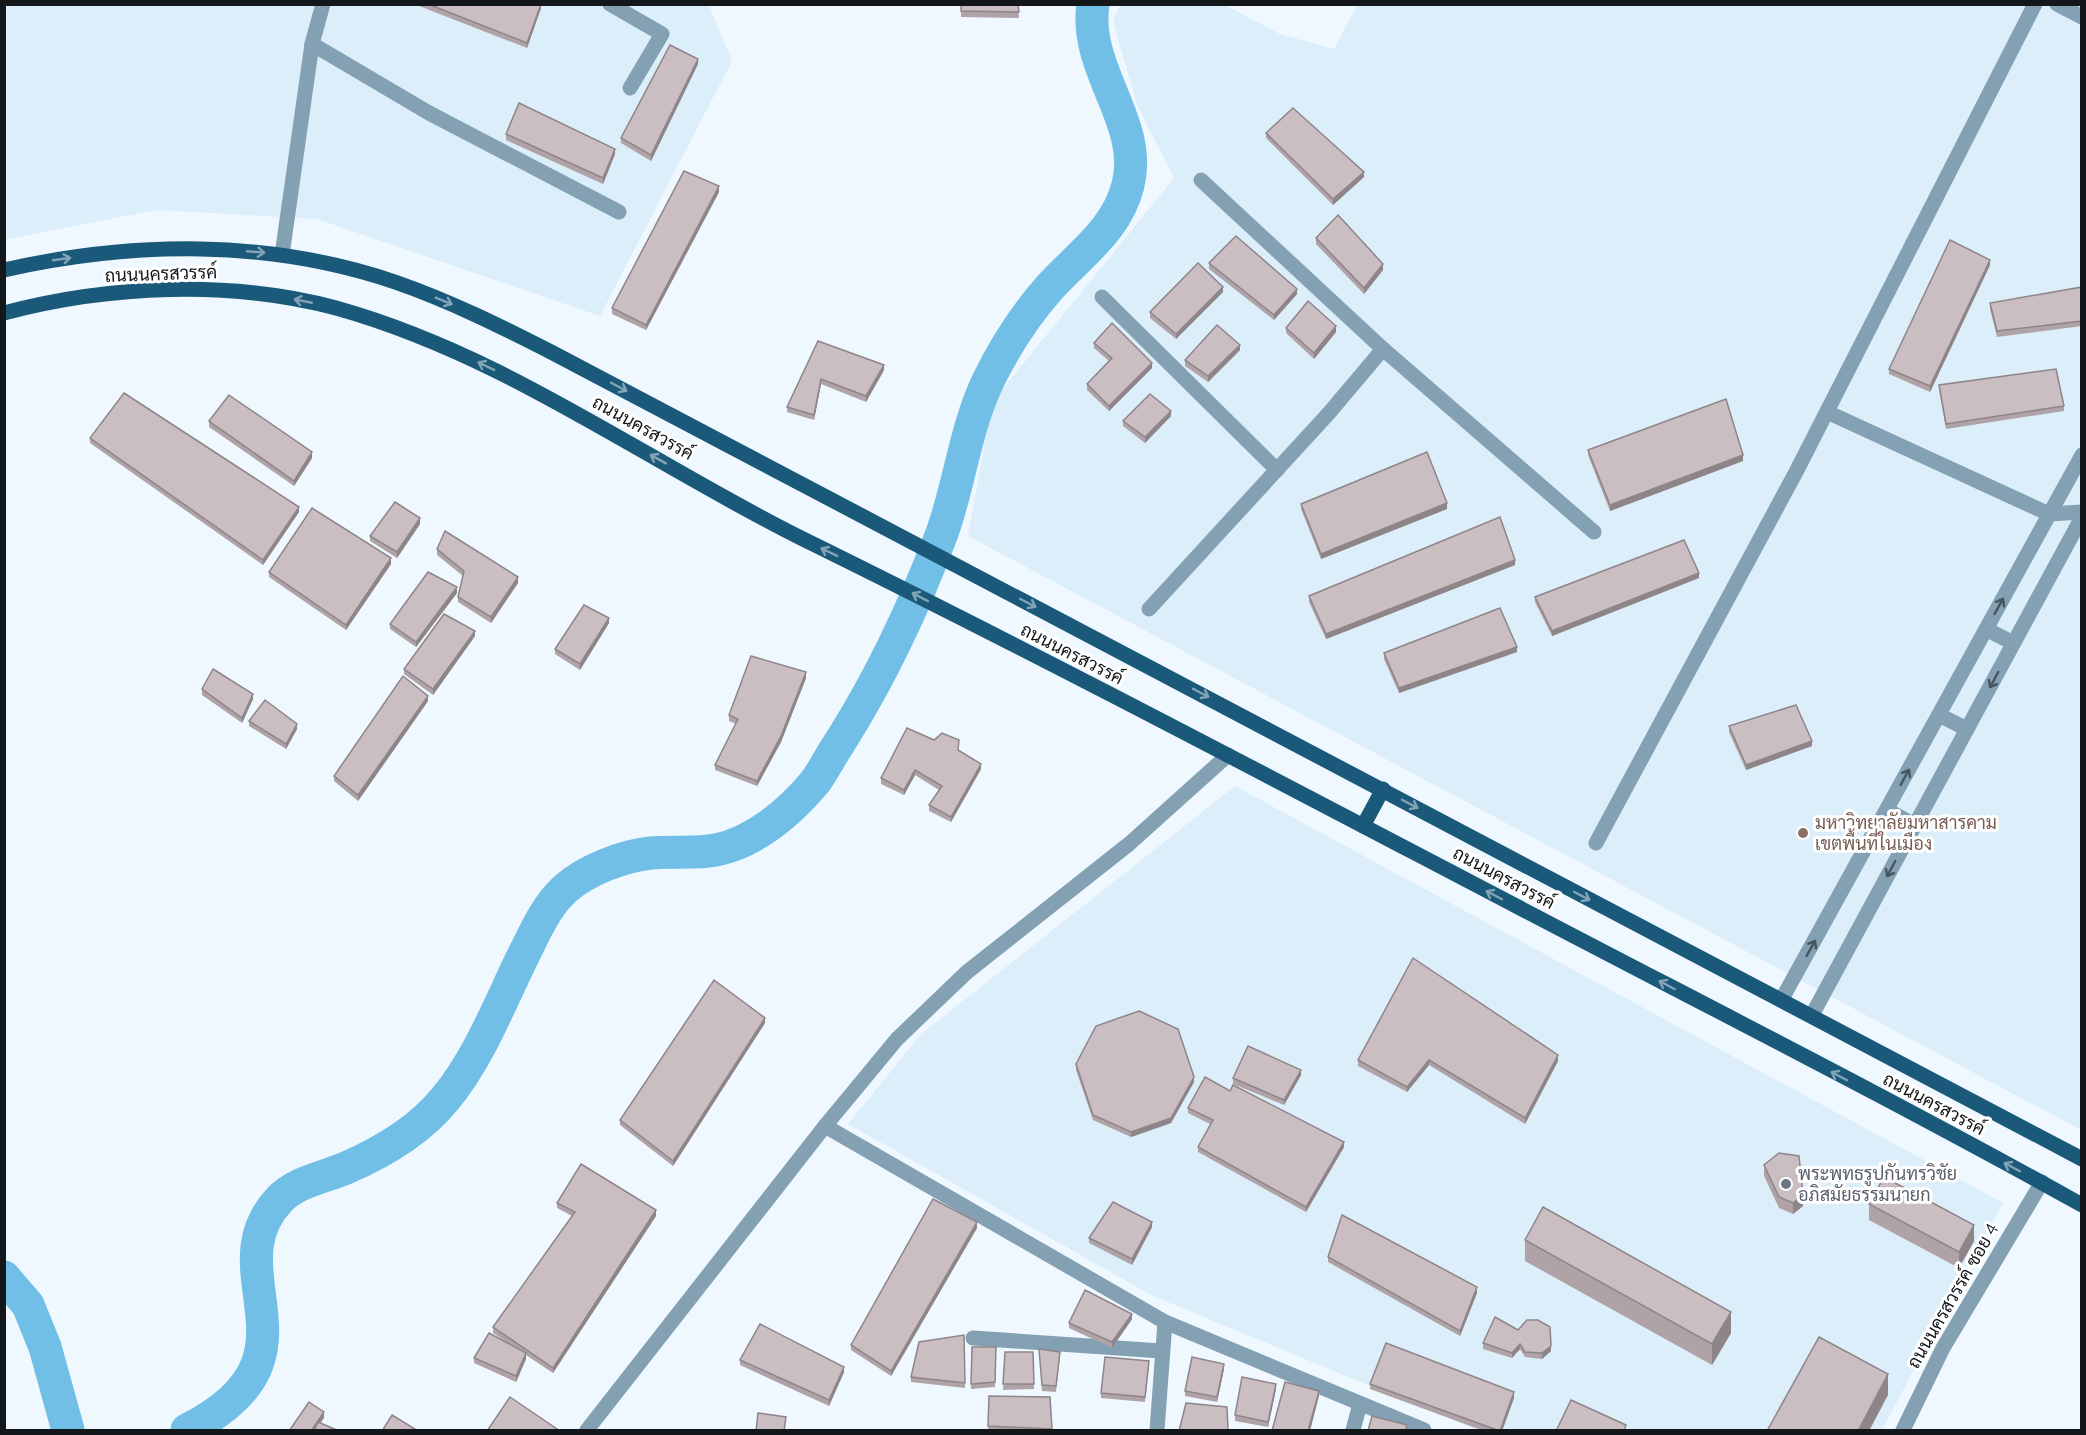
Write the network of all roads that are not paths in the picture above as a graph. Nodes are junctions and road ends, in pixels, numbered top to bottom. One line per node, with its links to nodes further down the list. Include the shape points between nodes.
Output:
1 (323, 4): 6 (street)
2 (610, 4): 7 (street, via 662,34)
3 (2035, 4): 15 (street)
4 (2057, 4): 5 (street)
5 (2082, 17)
6 (312, 44): 9 (street, via 429,113); 10 (street)
7 (630, 88)
8 (1201, 180): 14 (street)
9 (619, 212)
10 (282, 255): 11 (main road, ถนนนครสวรรค์, one-way to 10, via 60,259 169,249); 28 (main road, ถนนนครสวรรค์, one-way to 28, via 395,282 553,353)
11 (4, 270)
12 (1102, 297): 17 (street)
13 (4, 313): 27 (main road, ถนนนครสวรรค์, one-way to 13, via 785,530 534,390 433,341 381,322 329,306 222,291 118,294)
14 (1383, 349): 17 (street); 21 (street)
15 (1827, 412): 19 (street); 32 (street)
16 (2082, 455): 19 (street)
17 (1277, 470): 22 (street)
18 (2082, 512): 19 (street)
19 (2049, 514): 23 (street, one-way to 19)
20 (2082, 517): 24 (street)
21 (1593, 532)
22 (1149, 609)
23 (1986, 629): 24 (street); 25 (street)
24 (2013, 643): 26 (street, one-way to 26)
25 (1939, 715): 26 (street); 29 (street, one-way to 25)
26 (1967, 729): 30 (street)
27 (1228, 755): 31 (main road, ถนนนครสวรรค์); 35 (street, via 1129,844 968,972 897,1040)
28 (1383, 789): 31 (main road); 33 (main road, ถนนนครสวรรค์, one-way to 33)
29 (1887, 810): 30 (street); 33 (street, one-way to 29)
30 (1915, 825): 34 (street, one-way to 34)
31 (1363, 826): 37 (main road, ถนนนครสวรรค์, one-way to 31)
32 (1596, 843)
33 (1782, 999): 34 (main road, ถนนนครสวรรค์)
34 (1812, 1015): 36 (main road, ถนนนครสวรรค์)
35 (825, 1126): 39 (street); 43 (street)
36 (2082, 1159)
37 (2042, 1182): 38 (main road, ถนนนครสวรรค์); 47 (street, ถนนนครสวรรค์ ซอย 4, via 1943,1348)
38 (2082, 1205)
39 (1165, 1322): 41 (street); 42 (street)
40 (973, 1338): 41 (street)
41 (1161, 1351): 44 (street)
42 (1360, 1404): 45 (street); 46 (street)
43 (587, 1431)
44 (1157, 1431)
45 (1353, 1431)
46 (1424, 1431)
47 (1903, 1431)

